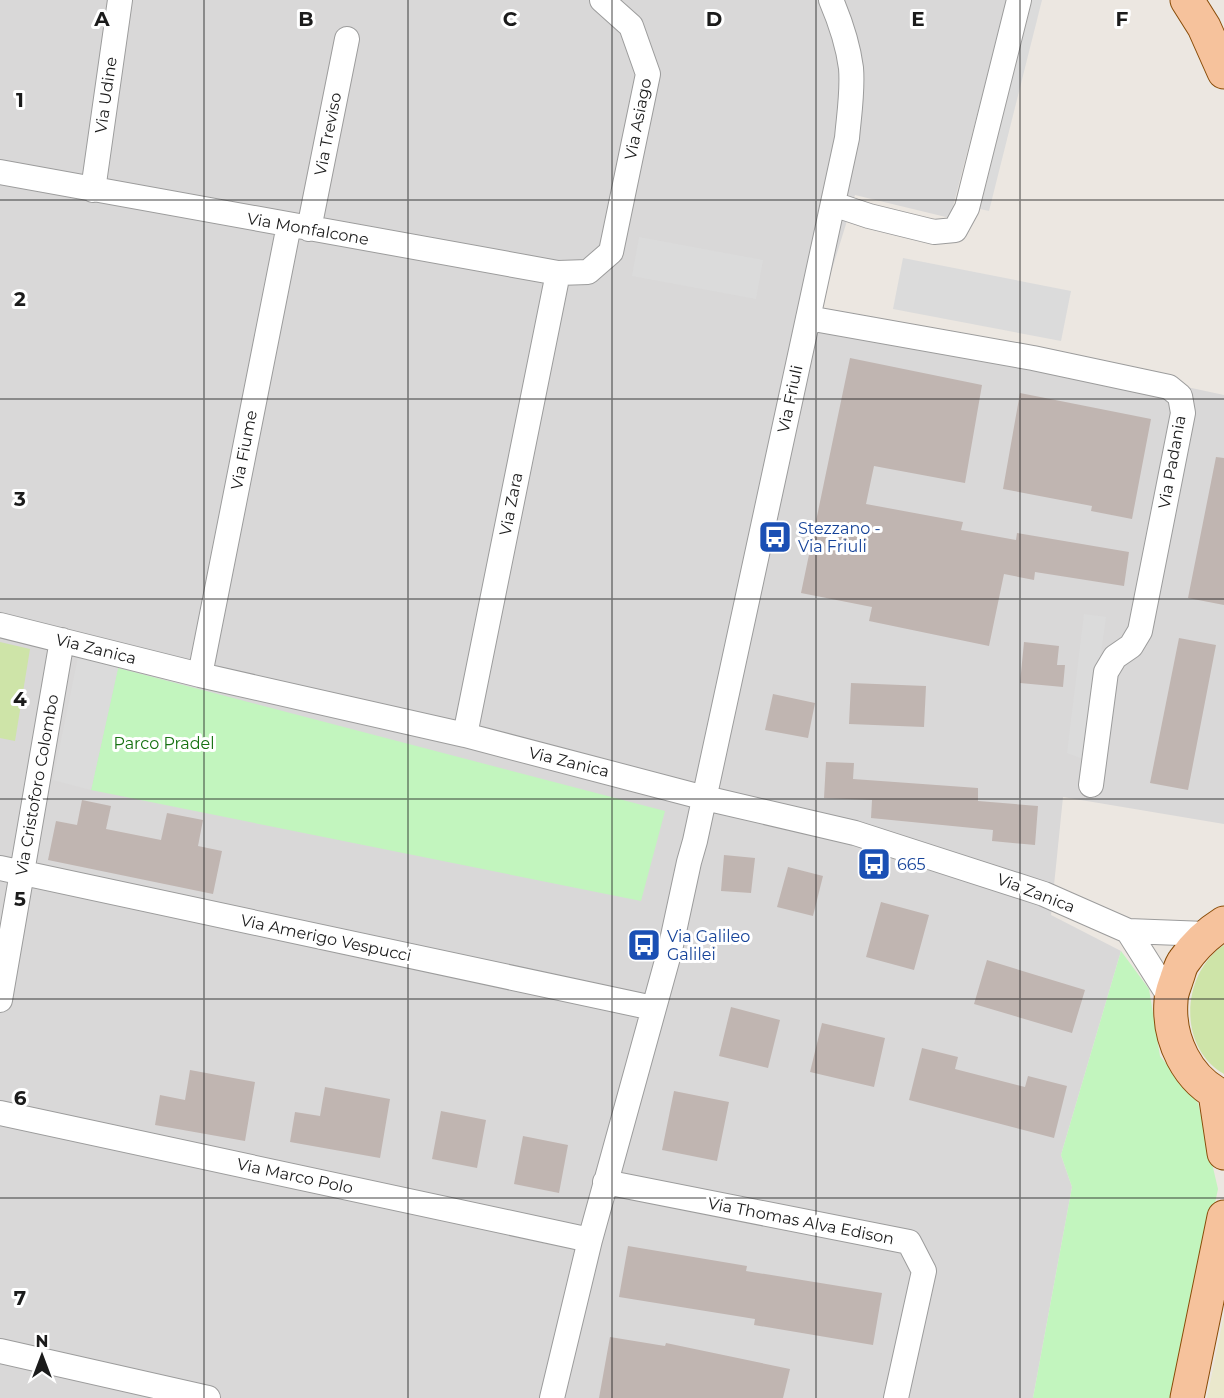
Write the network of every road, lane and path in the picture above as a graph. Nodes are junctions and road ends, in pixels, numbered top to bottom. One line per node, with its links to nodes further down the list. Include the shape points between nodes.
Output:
1 (120, 0): 9 (street, Via Udine)
2 (602, 0): 12 (street, Via Asiago, via 631,26 648,75)
3 (831, 0): 10 (street, Via Friuli, via 851,68 847,138)
4 (1019, 0): 10 (street, via 967,208 955,230 934,232)
5 (1187, 0): 7 (main road)
6 (347, 39): 11 (street, Via Treviso)
7 (1224, 72)
8 (0, 172): 9 (street, Via Monfalcone)
9 (93, 190): 11 (street, Via Monfalcone)
10 (832, 204): 14 (street, Via Friuli)
11 (299, 227): 13 (street, Via Monfalcone); 17 (street, Via Fiume)
12 (611, 252): 13 (street, Via Monfalcone, via 588,272)
13 (558, 273): 18 (street, Via Zara)
14 (808, 318): 19 (street, Via Padania, via 1033,358 1169,387 1180,396 1183,413 1140,631 1106,672); 20 (street, Via Friuli)
15 (0, 625): 16 (street, Via Zanica)
16 (62, 640): 17 (street, Via Zanica); 21 (street, Via Cristoforo Colombo)
17 (200, 675): 18 (street, Via Zanica)
18 (465, 735): 20 (street, Via Zanica)
19 (1091, 785)
20 (705, 798): 23 (street, Via Zanica, via 855,833 965,867 1044,894); 26 (street)
21 (11, 870): 25 (street, Via Cristoforo Colombo); 26 (street, Via Amerigo Vespucci)
22 (1215, 928): 23 (street, Via Zanica); 24 (main road, via 1182,963)
23 (1128, 931): 24 (street)
24 (1171, 999): 27 (main road, via 1171,1026 1179,1052 1194,1075)
25 (0, 1000)
26 (653, 1008): 30 (street)
27 (1219, 1095): 29 (main road)
28 (0, 1113): 32 (street, Via Marco Polo)
29 (1224, 1153)
30 (605, 1182): 32 (street); 36 (street, Via Thomas Alva Edison, via 909,1242 924,1271)
31 (1224, 1217): 37 (main road)
32 (590, 1240): 35 (street)
33 (0, 1351): 34 (street)
34 (208, 1398)
35 (552, 1398)
36 (896, 1398)
37 (1187, 1398)

